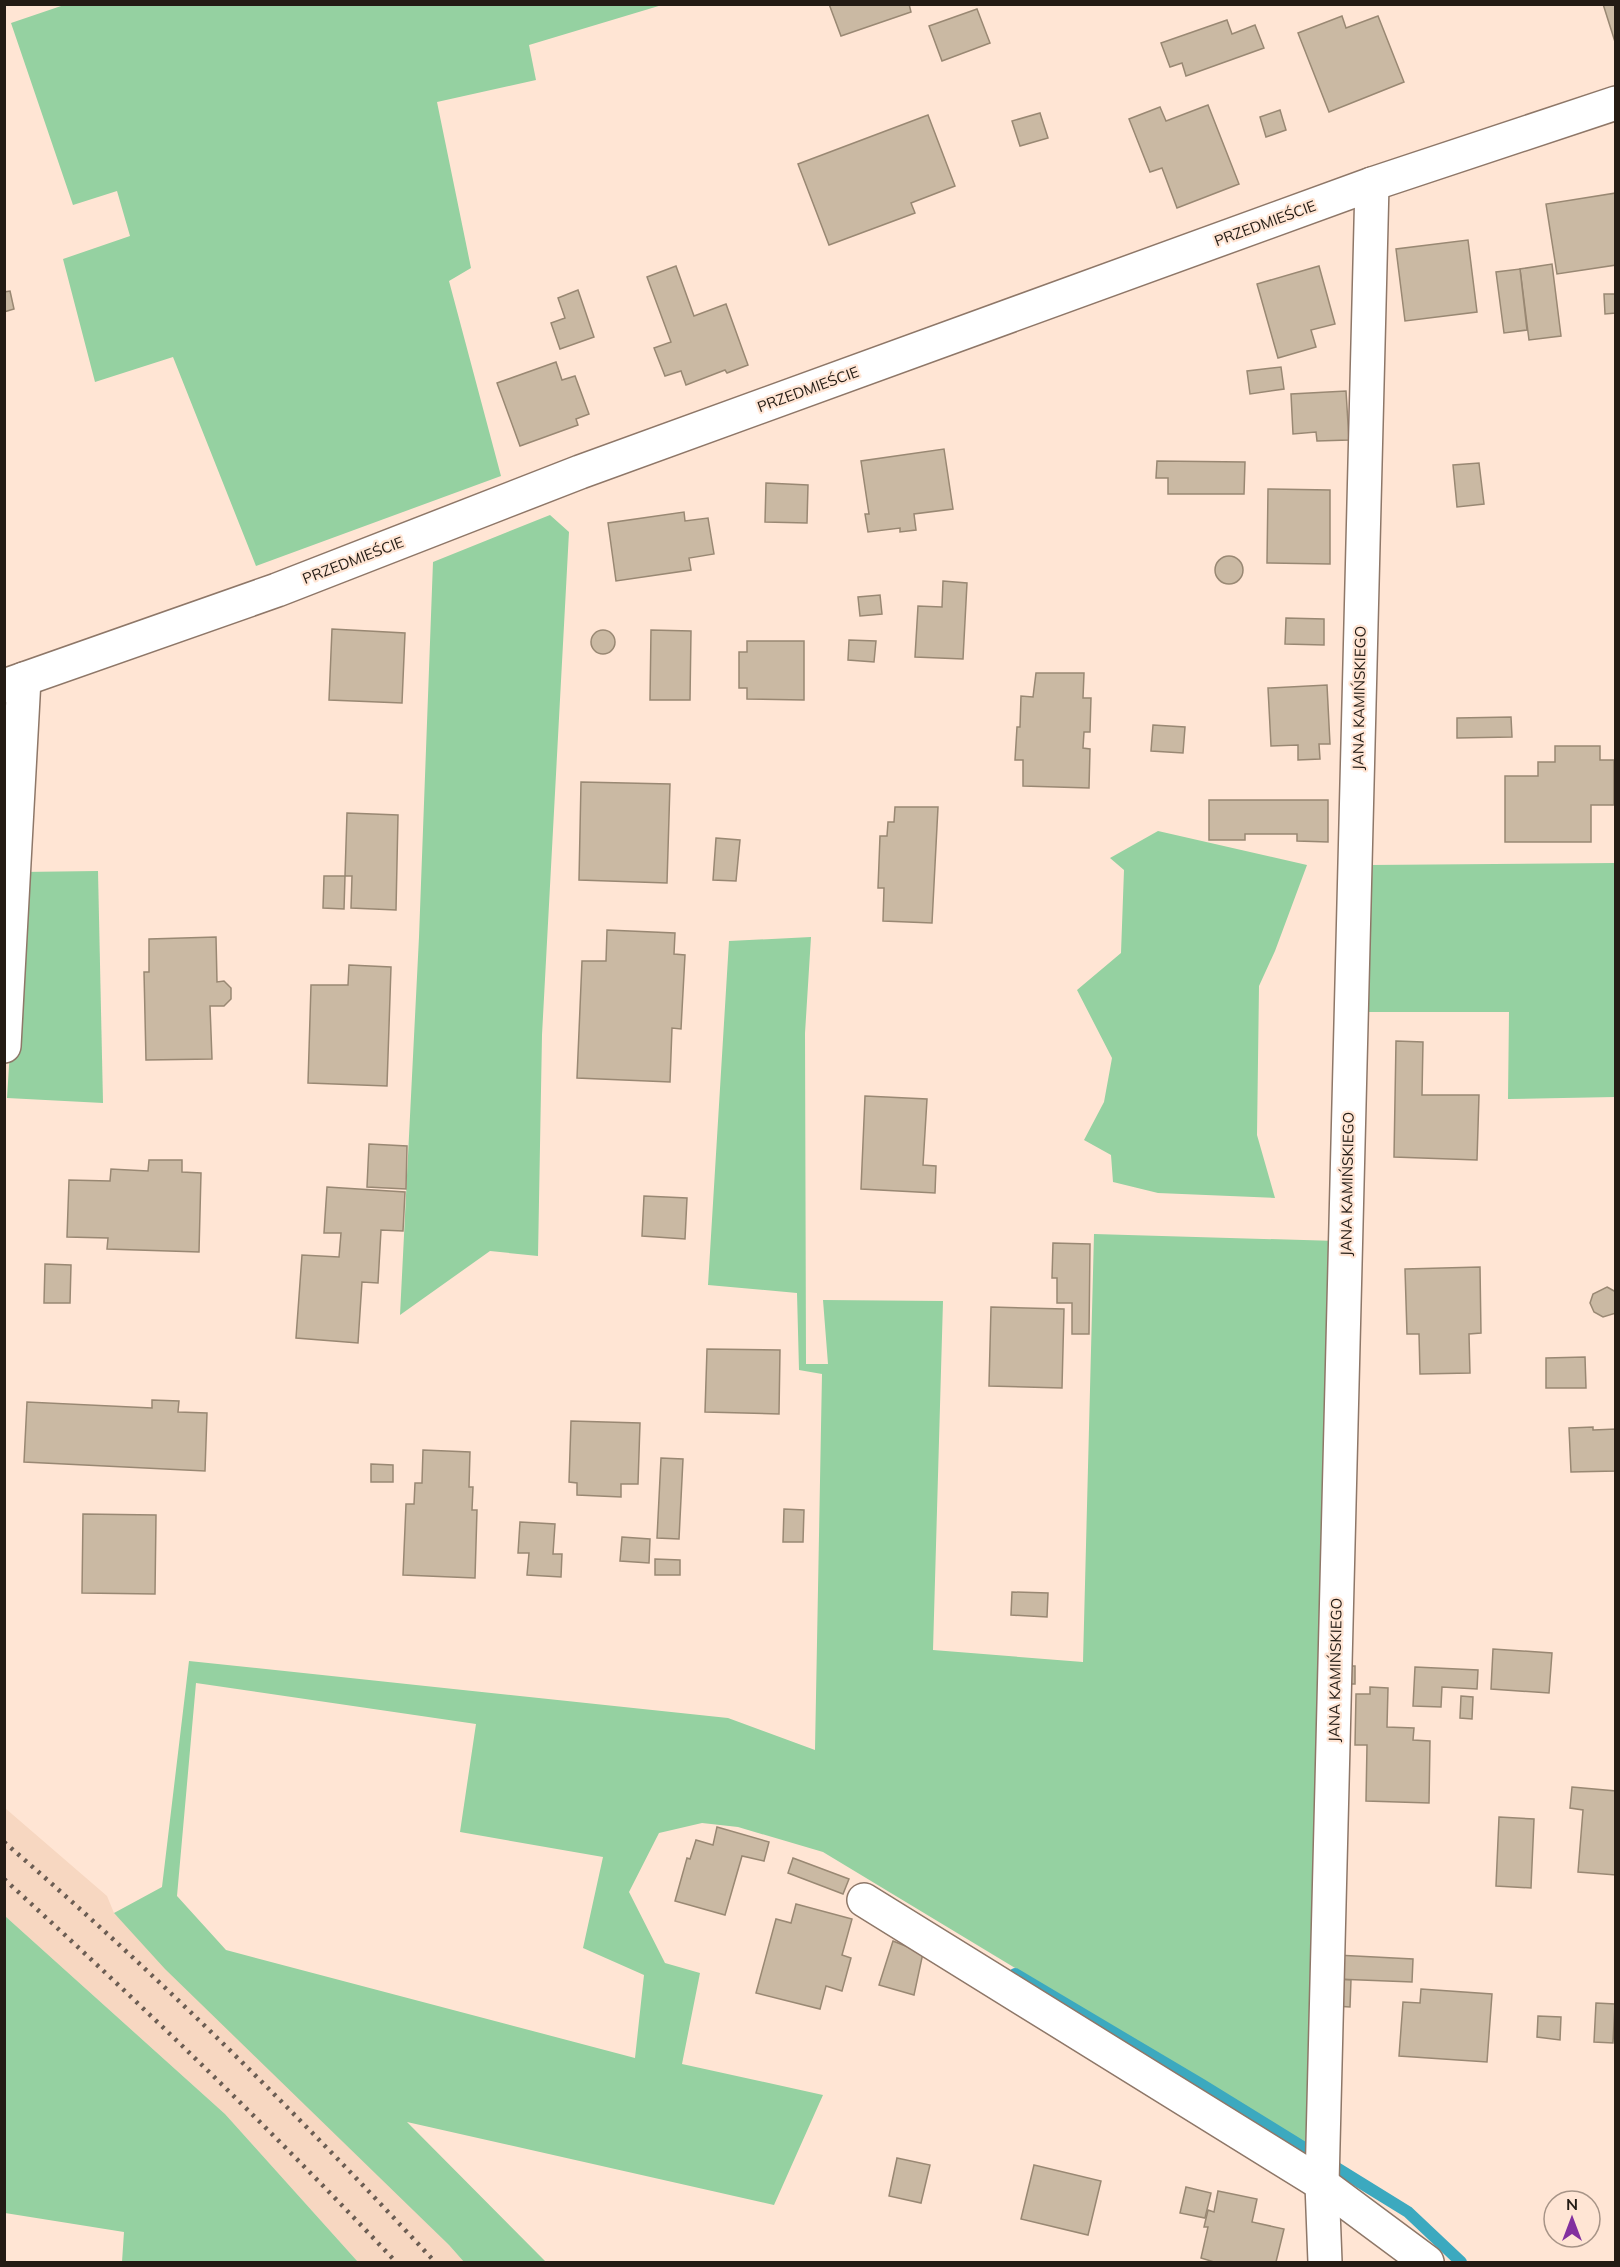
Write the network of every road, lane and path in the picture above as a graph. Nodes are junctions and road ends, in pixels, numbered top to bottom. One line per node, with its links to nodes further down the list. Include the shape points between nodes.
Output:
1 (1616, 103): 2 (street, PRZEDMIEŚCIE)
2 (1372, 184): 3 (street, PRZEDMIEŚCIE, via 580,472 277,590); 6 (street, JANA KAMIŃSKIEGO)
3 (14, 682): 4 (street)
4 (4, 1046)
5 (864, 1900): 6 (street)
6 (1322, 2184): 7 (street, JANA KAMIŃSKIEGO); 8 (street)
7 (1325, 2262)
8 (1427, 2262)

